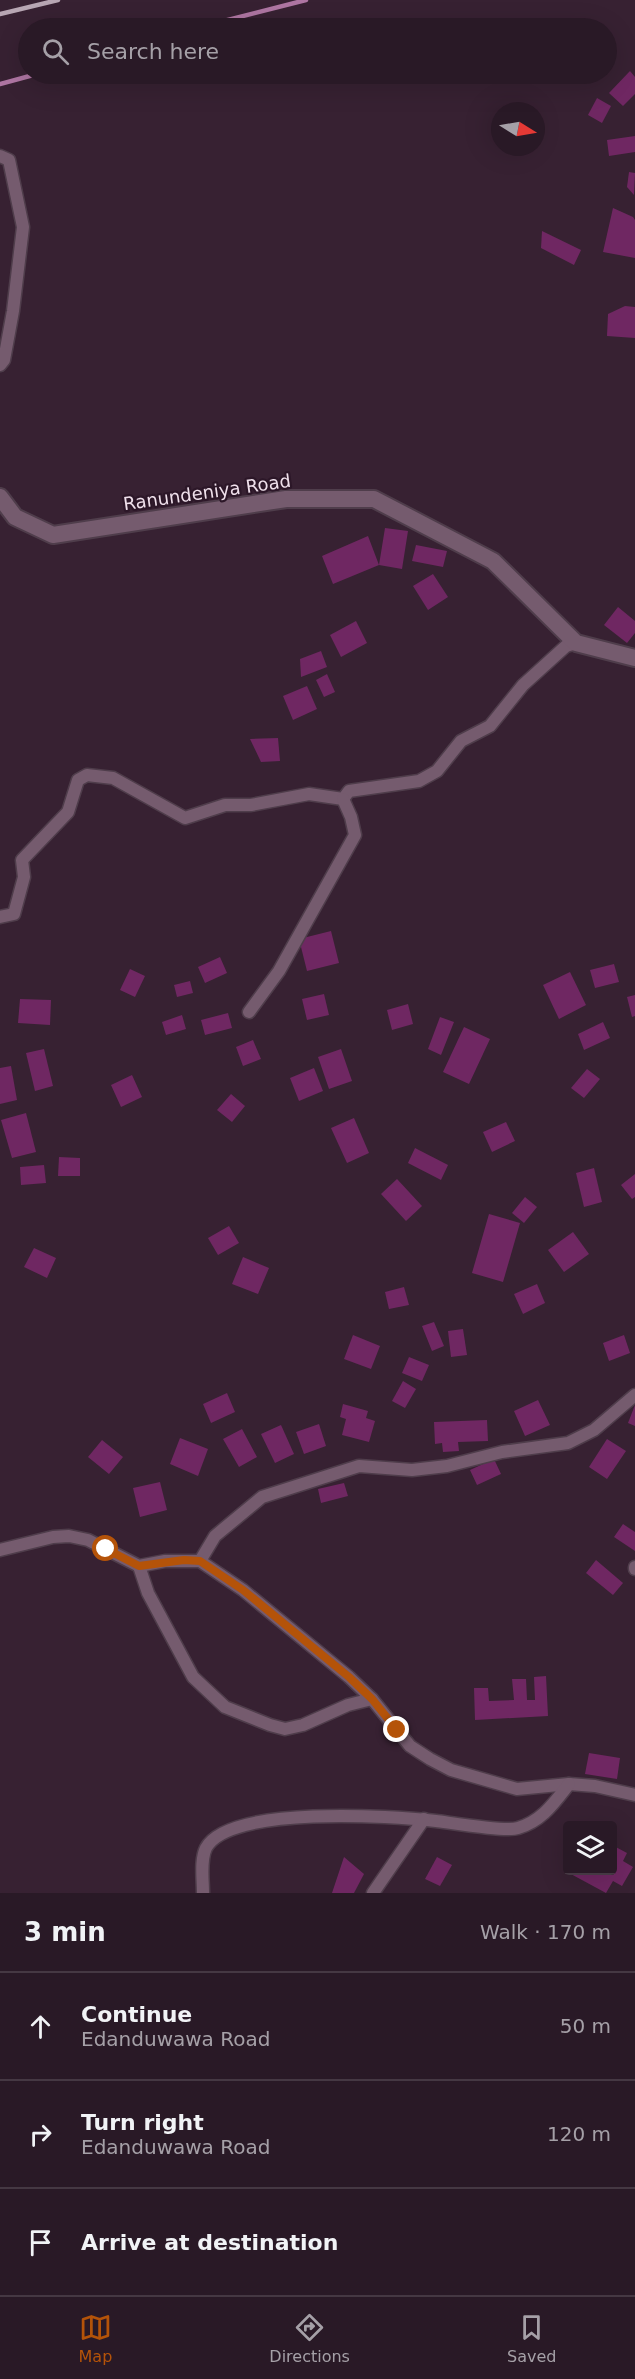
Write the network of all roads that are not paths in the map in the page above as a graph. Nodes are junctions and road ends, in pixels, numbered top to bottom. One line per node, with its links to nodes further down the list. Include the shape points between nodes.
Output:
1 (0, 156): 2 (street, via 9,160 23,227 13,311)
2 (0, 365)
3 (0, 497): 4 (main road, Ranundeniya Road, via 15,518 53,534 286,499 374,499 493,561)
4 (576, 643): 5 (main road); 6 (street, via 566,646 523,685 490,726 461,741 437,771 419,781 349,791)
5 (635, 658)
6 (343, 799): 7 (street, via 309,794 251,805 225,805 185,818 112,778 87,775 78,780 68,812 22,860 24,878 14,914); 8 (street, via 355,835 279,971)
7 (0, 917)
8 (249, 1012)
9 (635, 1395): 11 (street, via 594,1430 568,1443 412,1470 359,1466 262,1497 215,1536)
10 (0, 1550): 12 (street, via 69,1536 88,1540)
11 (200, 1561): 12 (street); 13 (street, via 251,1596)
12 (139, 1566): 13 (street, via 148,1593 193,1677 225,1707 285,1729)
13 (372, 1699): 14 (street, via 410,1746 451,1770 517,1790)
14 (569, 1784): 15 (street); 16 (street, via 547,1812 531,1824 515,1829)
15 (635, 1795)
16 (424, 1820): 17 (street, via 331,1815 272,1820 227,1830 213,1838 205,1850); 18 (street)
17 (203, 1893)
18 (373, 1893)

